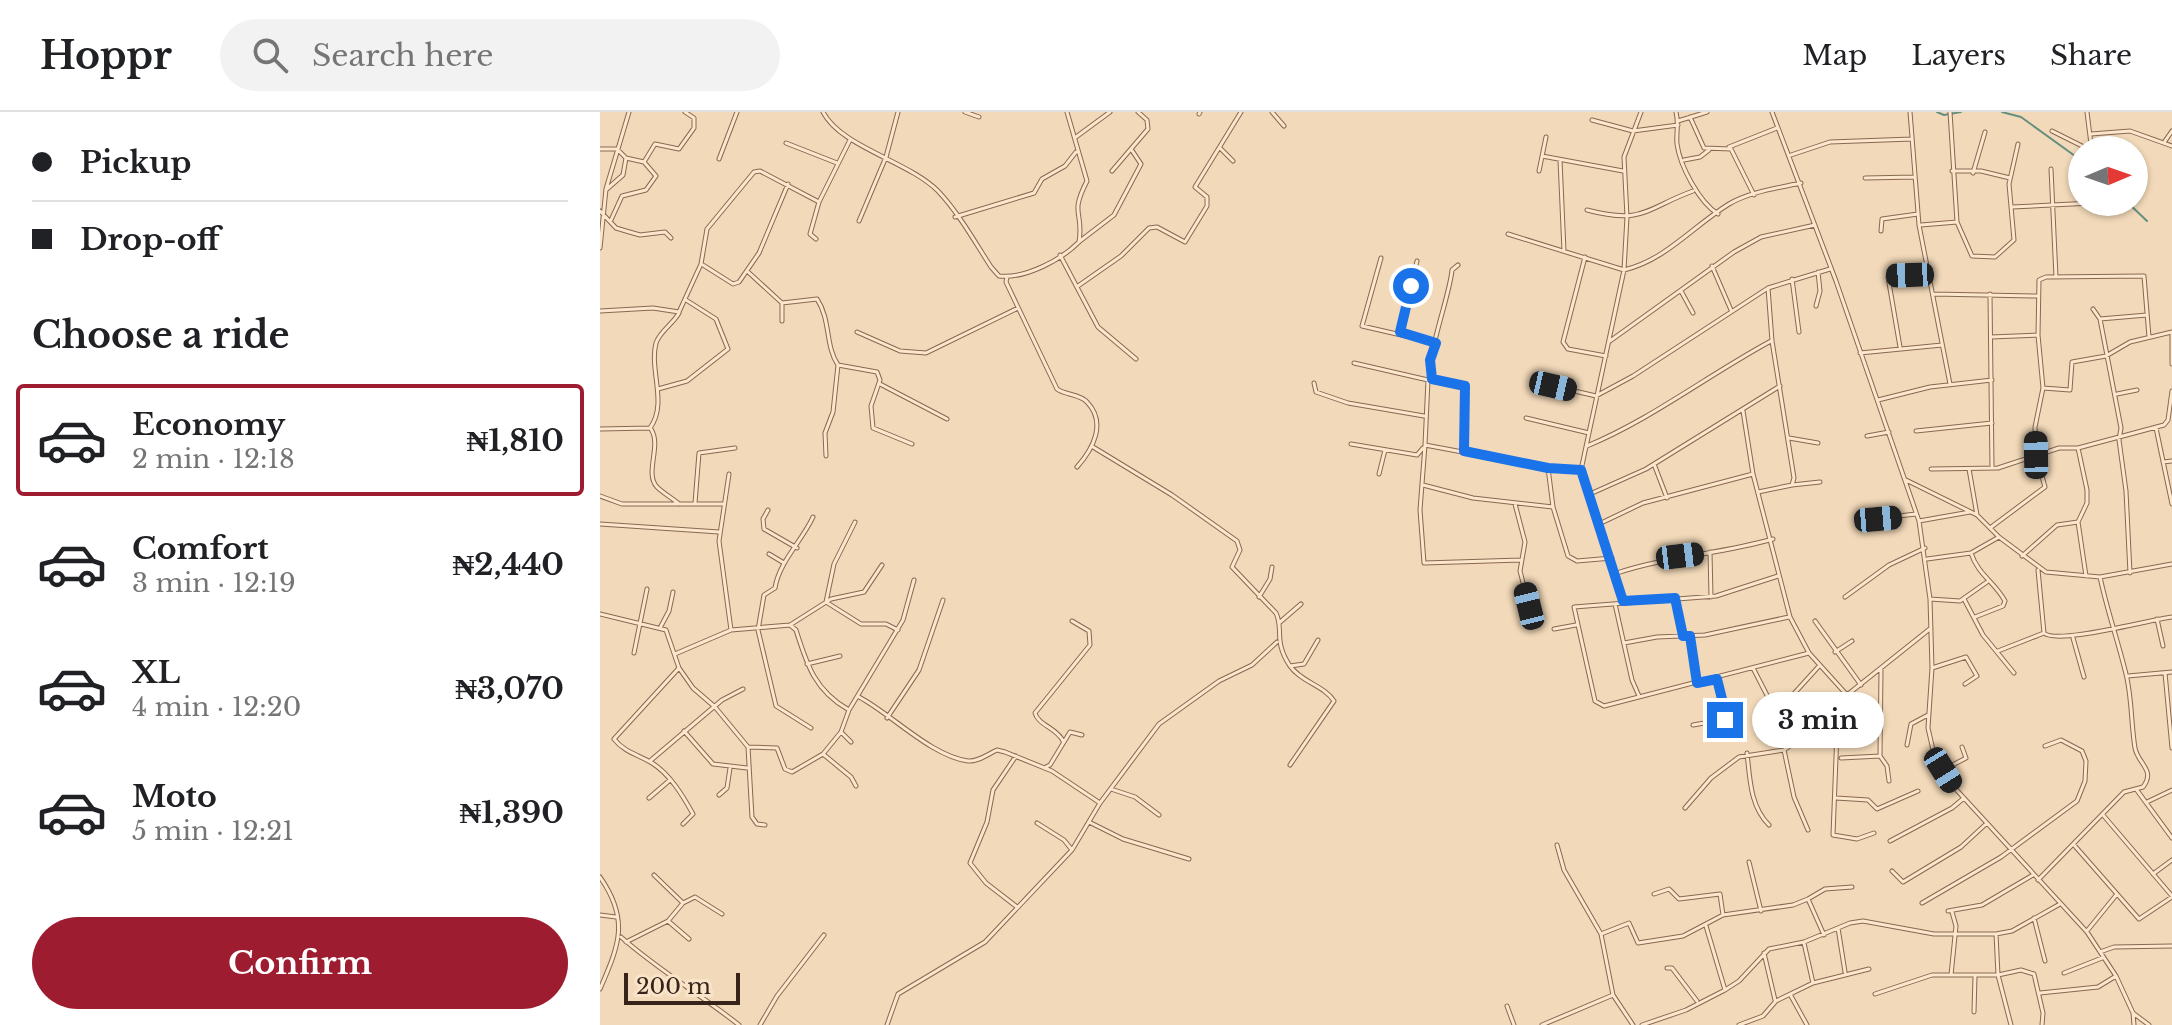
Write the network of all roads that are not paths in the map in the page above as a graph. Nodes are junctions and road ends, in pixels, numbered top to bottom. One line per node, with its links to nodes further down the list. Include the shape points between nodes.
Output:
1 (629, 112): 40 (street)
2 (685, 112): 52 (street, via 694,118 694,128 679,149 655,144)
3 (737, 112): 48 (street)
4 (823, 112): 32 (street)
5 (898, 112): 46 (street)
6 (965, 112): 18 (street)
7 (1067, 112): 29 (street)
8 (1110, 112): 29 (street)
9 (1138, 112): 41 (street, via 1149,125)
10 (1241, 112): 38 (street)
11 (1272, 112): 22 (street)
12 (1641, 112): 24 (street)
13 (1707, 112): 19 (street)
14 (1772, 112): 23 (street)
15 (1910, 112): 31 (street)
16 (2087, 112): 28 (street)
17 (1951, 115): 58 (street)
18 (979, 117)
19 (1690, 117): 20 (street); 42 (street, via 1702,145)
20 (1678, 119): 24 (street); 50 (street, via 1677,147)
21 (1592, 120): 24 (street)
22 (1284, 126)
23 (1779, 127): 37 (street); 44 (street)
24 (1633, 131): 57 (street)
25 (2052, 131): 28 (street, via 2084,147 2091,144)
26 (2172, 131): 33 (street)
27 (1985, 132): 59 (street)
28 (2091, 134): 33 (street, via 2130,131)
29 (1076, 137): 43 (street)
30 (1546, 137): 45 (street)
31 (1912, 139): 44 (street, via 1830,142); 60 (street)
32 (850, 140): 46 (street); 53 (street)
33 (2165, 141): 36 (street)
34 (786, 143): 53 (street)
35 (2018, 144): 62 (street)
36 (2172, 146)
37 (1729, 147): 42 (street); 67 (street)
38 (1220, 148): 51 (street); 106 (street, via 1195,187 1207,197 1207,206 1185,242 1149,228)
39 (600, 149): 40 (street)
40 (617, 149): 47 (street); 65 (street)
41 (1131, 149): 55 (street); 88 (street, via 1141,164 1119,208)
42 (1710, 150): 50 (street)
43 (1076, 152): 77 (street, via 1065,166 1042,179 1034,193); 88 (street, via 1087,181 1075,210)
44 (1791, 155): 63 (street)
45 (1542, 156): 49 (street); 56 (street)
46 (886, 157): 77 (street, via 939,192); 80 (street)
47 (626, 158): 52 (street); 65 (street, via 623,175)
48 (719, 159)
49 (1560, 160): 57 (street); 90 (street)
50 (1684, 160): 66 (street)
51 (1233, 161)
52 (644, 162): 68 (street, via 656,177 646,190)
53 (837, 163): 69 (street)
54 (2051, 169): 70 (street)
55 (1112, 171)
56 (1539, 171)
57 (1623, 171): 78 (street)
58 (1952, 171): 59 (street); 81 (street)
59 (1973, 173): 62 (street)
60 (1915, 177): 61 (street); 76 (street)
61 (1865, 178)
62 (2010, 178): 72 (street)
63 (1801, 183): 67 (street); 82 (street)
64 (788, 184): 69 (street); 95 (street, via 754,172 710,222); 100 (street)
65 (609, 188): 68 (street); 74 (street)
66 (1694, 190): 75 (street); 78 (street, via 1651,212)
67 (1754, 195): 75 (street)
68 (622, 196): 79 (street)
69 (819, 202): 87 (street, via 810,234)
70 (2051, 204): 71 (street); 72 (street); 105 (street)
71 (2068, 204)
72 (2012, 207): 81 (street, via 2014,240 1995,257 1972,256)
73 (1587, 210): 78 (street)
74 (601, 212): 79 (street); 89 (street)
75 (1718, 214): 99 (street, via 1643,266)
76 (1918, 214): 83 (street); 84 (street, via 1882,219)
77 (955, 217): 103 (street, via 994,271)
78 (1627, 217): 99 (street)
79 (611, 220): 86 (street, via 626,231 665,232)
80 (859, 221)
81 (1957, 222): 83 (street)
82 (1815, 225): 97 (street, via 1761,237); 98 (street)
83 (1919, 225): 102 (street)
84 (1881, 231)
85 (1508, 234): 90 (street)
86 (671, 238)
87 (816, 239)
88 (1079, 242): 91 (street)
89 (600, 248)
90 (1564, 251): 92 (street)
91 (1060, 255): 103 (street, via 1028,273); 106 (street)
92 (1585, 257): 99 (street); 137 (street, via 1563,342 1568,349)
93 (1381, 258): 125 (street, via 1360,323)
94 (1417, 261): 125 (street)
95 (701, 264): 100 (street, via 733,284); 112 (street)
96 (1458, 265): 133 (street, via 1452,270)
97 (1712, 266): 108 (street); 118 (street)
98 (1830, 269): 101 (street); 136 (street)
99 (1624, 270): 131 (street)
100 (747, 271): 113 (street)
101 (1818, 272): 104 (street); 114 (street)
102 (1929, 274): 109 (street); 135 (street, via 1888,277)
103 (1007, 277): 115 (street)
104 (1792, 279): 107 (street); 126 (street)
105 (2056, 279): 111 (street, via 2041,278); 121 (street, via 2144,276)
106 (1078, 286): 139 (street, via 1098,327)
107 (1768, 288): 118 (street); 132 (street)
108 (1681, 291): 120 (street); 131 (street)
109 (1933, 294): 110 (street); 134 (street)
110 (1990, 294): 111 (street); 129 (street)
111 (2037, 296): 128 (street)
112 (685, 300): 119 (street); 151 (street, via 716,319 727,351 687,381)
113 (782, 303): 123 (street); 142 (street, via 819,301)
114 (1816, 306)
115 (1018, 308): 124 (street, via 926,353 900,351); 177 (street, via 1057,389 1087,402 1097,429)
116 (2093, 309): 122 (street)
117 (600, 311): 119 (street)
118 (1731, 311): 155 (street)
119 (679, 312): 151 (street, via 656,344)
120 (1693, 313)
121 (2147, 315): 122 (street); 130 (street)
122 (2100, 319): 138 (street)
123 (782, 321)
124 (857, 332)
125 (1400, 332): 133 (street)
126 (1799, 332)
127 (2172, 332): 130 (street); 141 (street)
128 (2038, 335): 129 (street); 150 (street)
129 (1991, 337): 144 (street)
130 (2149, 337): 138 (street)
131 (1610, 341): 137 (street)
132 (1772, 341): 149 (street); 176 (street)
133 (1436, 343): 143 (street)
134 (1942, 345): 135 (street); 147 (street)
135 (1900, 347): 136 (street)
136 (1860, 353): 156 (street)
137 (1606, 356): 155 (street)
138 (2106, 356): 150 (street, via 2072,362 2070,390); 154 (street)
139 (1136, 359)
140 (1354, 363): 143 (street)
141 (2172, 364)
142 (838, 365): 146 (street, via 874,371); 183 (street)
143 (1430, 380): 159 (street); 181 (street, via 1465,386)
144 (1992, 380): 147 (street); 162 (street)
145 (1314, 383): 159 (street, via 1316,392 1348,403)
146 (880, 384): 161 (street); 173 (street, via 871,406 873,428)
147 (1950, 384): 156 (street)
148 (1553, 386): 155 (street)
149 (1780, 386): 158 (street); 171 (street)
150 (2043, 388): 182 (street)
151 (658, 389): 163 (street)
152 (2137, 390): 154 (street)
153 (2172, 391): 157 (street)
154 (2117, 394): 169 (street)
155 (1596, 396): 168 (street)
156 (1878, 400): 167 (street)
157 (2172, 402): 164 (street, via 2168,420)
158 (1743, 411): 186 (street); 195 (street)
159 (1424, 416): 175 (street)
160 (1526, 418): 168 (street)
161 (947, 419)
162 (1992, 423): 166 (street); 189 (street)
163 (650, 428): 165 (street); 205 (street, via 655,437 652,477)
164 (2156, 428): 169 (street); 185 (street)
165 (600, 429)
166 (1916, 431)
167 (1889, 432): 170 (street); 196 (street)
168 (1589, 433): 176 (street)
169 (2120, 435): 179 (street); 240 (street)
170 (1867, 436)
171 (1789, 438): 172 (street); 199 (street)
172 (1818, 443)
173 (912, 444)
174 (1351, 444): 180 (street)
175 (1425, 445): 180 (street, via 1417,455); 181 (street); 198 (street)
176 (1587, 446): 192 (street)
177 (1093, 447): 187 (street); 248 (street, via 1234,537 1240,550 1232,567)
178 (735, 448): 204 (street, via 699,453)
179 (2078, 448): 182 (street); 218 (street, via 2087,490)
180 (1385, 450): 194 (street)
181 (1464, 451): 188 (street)
182 (2036, 455): 189 (street); 221 (street, via 2045,483 2042,491)
183 (826, 456)
184 (2172, 461): 185 (street)
185 (2163, 462): 208 (street)
186 (1653, 463): 201 (street); 203 (street)
187 (1077, 467)
188 (1548, 468): 192 (street); 209 (street)
189 (1992, 468): 191 (street)
190 (1931, 469): 191 (street)
191 (1969, 469): 213 (street)
192 (1581, 470): 201 (street)
193 (729, 474): 206 (street)
194 (1379, 474)
195 (1753, 474): 200 (street); 203 (street)
196 (1906, 480): 211 (street); 212 (street)
197 (1820, 482): 199 (street)
198 (1422, 485): 207 (street); 232 (street, via 1424,563)
199 (1792, 485): 200 (street)
200 (1758, 492): 224 (street)
201 (1590, 494): 220 (street)
202 (600, 496): 205 (street, via 622,504)
203 (1667, 498): 220 (street)
204 (695, 503): 205 (street); 206 (street)
205 (679, 504)
206 (724, 504): 222 (street)
207 (1515, 504): 209 (street); 232 (street, via 1525,542)
208 (2172, 504)
209 (1553, 507): 231 (street, via 1573,560)
210 (768, 510): 225 (street, via 764,529)
211 (1972, 512): 213 (street); 216 (street)
212 (1916, 514): 215 (street); 216 (street)
213 (1977, 515): 221 (street)
214 (813, 517): 225 (street)
215 (1864, 520)
216 (1919, 521): 226 (street)
217 (855, 522): 256 (street, via 834,564)
218 (2078, 522): 230 (street, via 2057,525); 242 (street)
219 (600, 524): 222 (street)
220 (1599, 524): 231 (street)
221 (1990, 528): 223 (street)
222 (719, 532): 276 (street)
223 (1999, 537): 228 (street); 230 (street)
224 (1773, 539): 227 (street); 241 (street)
225 (797, 548): 234 (street)
226 (1925, 548): 233 (street); 250 (street, via 1889,565)
227 (1710, 552): 239 (street, via 1659,559); 249 (street)
228 (1971, 553): 233 (street); 245 (street)
229 (769, 554): 234 (street)
230 (2022, 556): 238 (street)
231 (1612, 558): 239 (street)
232 (1521, 560): 259 (street)
233 (1926, 560): 252 (street)
234 (784, 563): 269 (street, via 775,588 764,595)
235 (2172, 564): 240 (street)
236 (882, 565): 256 (street, via 864,592)
237 (1272, 567): 248 (street)
238 (2038, 568): 242 (street, via 2059,576); 278 (street)
239 (1617, 573): 255 (street)
240 (2130, 573): 243 (street)
241 (1778, 576): 249 (street); 261 (street)
242 (2086, 576): 243 (street)
243 (2100, 577): 273 (street)
244 (914, 580): 277 (street)
245 (1987, 582): 253 (street); 262 (street, via 1995,585 2005,603)
246 (647, 589): 267 (street)
247 (673, 592): 272 (street)
248 (1259, 597): 268 (street)
249 (1711, 597): 251 (street)
250 (1845, 597)
251 (1675, 598): 255 (street); 279 (street)
252 (1930, 599): 253 (street); 274 (street)
253 (1964, 599): 262 (street)
254 (943, 600): 317 (street, via 919,670)
255 (1623, 601): 257 (street)
256 (826, 602): 270 (street); 277 (street, via 861,624 886,624)
257 (1615, 603): 271 (street, via 1577,605); 285 (street)
258 (1301, 604): 268 (street)
259 (1529, 606)
260 (600, 614): 267 (street)
261 (1790, 617): 280 (street); 290 (street)
262 (1975, 617): 287 (street)
263 (2172, 617): 264 (street)
264 (2157, 619): 273 (street); 286 (street)
265 (1072, 621): 324 (street, via 1089,631 1090,645 1035,713)
266 (1815, 621): 288 (street)
267 (641, 622): 272 (street); 289 (street)
268 (1279, 623): 284 (street)
269 (759, 625): 270 (street); 276 (street); 319 (street, via 773,700 780,711)
270 (790, 625): 293 (street)
271 (1576, 625): 275 (street); 311 (street, via 1597,704)
272 (661, 626): 291 (street)
273 (2110, 627): 281 (street); 303 (street)
274 (1931, 628): 298 (street); 299 (street)
275 (1554, 629)
276 (731, 630): 291 (street)
277 (898, 630): 312 (street)
278 (2044, 633): 281 (street, via 2049,638); 287 (street)
279 (1683, 636): 280 (street); 285 (street)
280 (1690, 636): 306 (street)
281 (2073, 638): 304 (street)
282 (1318, 640): 295 (street, via 1304,664)
283 (1852, 641): 288 (street)
284 (1277, 642): 295 (street); 348 (street, via 1252,665 1219,681 1159,724)
285 (1624, 643): 311 (street)
286 (2163, 646)
287 (1998, 651): 301 (street)
288 (1835, 652): 308 (street)
289 (634, 653)
290 (1809, 653): 294 (street); 297 (street)
291 (675, 654): 296 (street)
292 (840, 656): 293 (street)
293 (807, 664): 315 (street, via 816,683)
294 (1820, 665): 297 (street, via 1780,709 1768,702); 310 (street)
295 (1290, 666): 339 (street, via 1334,701)
296 (679, 668): 314 (street); 337 (street, via 614,739)
297 (1753, 668): 305 (street)
298 (1932, 668): 307 (street, via 1966,657 1977,672); 316 (street)
299 (1881, 670): 308 (street); 335 (street)
300 (2172, 672): 302 (street)
301 (2014, 673)
302 (2165, 673): 303 (street); 323 (street)
303 (2127, 676): 349 (street, via 2135,749 2148,770 2146,783)
304 (2084, 677)
305 (1717, 679): 306 (street); 318 (street, via 1727,719)
306 (1697, 683): 311 (street)
307 (1965, 684)
308 (1861, 685): 310 (street)
309 (743, 689): 314 (street)
310 (1847, 695): 313 (street)
311 (1639, 696)
312 (859, 697): 315 (street); 317 (street)
313 (1838, 706): 331 (street); 336 (street)
314 (715, 707): 320 (street); 328 (street)
315 (849, 710): 321 (street)
316 (1928, 715): 326 (street, via 1911,724); 343 (street, via 1933,750)
317 (887, 718): 334 (street, via 964,760 997,750)
318 (1693, 725)
319 (811, 728)
320 (684, 731): 337 (street); 340 (street, via 713,764)
321 (841, 732): 325 (street); 333 (street)
322 (1082, 735): 324 (street, via 1072,732)
323 (2171, 737): 330 (street)
324 (1063, 741): 338 (street)
325 (851, 742)
326 (1907, 745)
327 (2045, 746): 375 (street, via 2061,740 2082,751 2082,793)
328 (748, 747): 333 (street, via 777,748 785,769 792,772); 341 (street)
329 (1962, 747): 343 (street, via 1966,758)
330 (2172, 748)
331 (1784, 750): 332 (street); 369 (street)
332 (1747, 753): 358 (street, via 1711,778); 367 (street, via 1753,796)
333 (823, 754): 347 (street)
334 (1016, 756): 342 (street); 394 (street, via 993,790 970,863)
335 (1880, 756): 336 (street); 346 (street)
336 (1839, 758): 354 (street)
337 (650, 761): 345 (street)
338 (1050, 765): 342 (street); 344 (street)
339 (1290, 765)
340 (730, 768): 341 (street); 352 (street, via 727,788)
341 (747, 768): 366 (street, via 753,821)
342 (1044, 768): 344 (street)
343 (1943, 770): 355 (street)
344 (1052, 771): 356 (street)
345 (670, 780): 353 (street); 364 (street, via 693,814)
346 (1889, 781)
347 (856, 786)
348 (1111, 789): 356 (street); 359 (street, via 1135,797)
349 (2136, 789): 357 (street); 360 (street, via 2124,792)
350 (2172, 790): 357 (street)
351 (1918, 791): 354 (street, via 1877,809 1868,800)
352 (719, 795)
353 (649, 798)
354 (1836, 798): 370 (street, via 1836,837 1857,839)
355 (1964, 798): 363 (street); 372 (street)
356 (1100, 803): 361 (street)
357 (2146, 803): 368 (street)
358 (1685, 808)
359 (1159, 815)
360 (2103, 815): 374 (street); 381 (street)
361 (1089, 822): 376 (street); 377 (street, via 1123,839)
362 (1037, 823): 376 (street)
363 (1987, 823): 375 (street); 380 (street, via 1961,847 1903,882)
364 (683, 824)
365 (2172, 824): 368 (street)
366 (765, 825)
367 (1769, 825)
368 (2166, 829): 371 (street)
369 (1808, 830)
370 (1874, 833)
371 (2172, 838)
372 (1890, 841)
373 (1557, 845): 406 (street, via 1564,870)
374 (2074, 845): 385 (street); 388 (street)
375 (2010, 849): 383 (street); 392 (street)
376 (1072, 850): 394 (street)
377 (1189, 859)
378 (2172, 860): 381 (street)
379 (1749, 862): 395 (street)
380 (1892, 871)
381 (2153, 874): 389 (street)
382 (654, 875): 391 (street)
383 (2033, 875): 385 (street); 405 (street, via 1982,905 1950,911)
384 (600, 877): 399 (street)
385 (2038, 880): 393 (street)
386 (1852, 887): 390 (street, via 1825,889)
387 (1654, 894): 398 (street, via 1669,889 1679,899 1720,894)
388 (2117, 894): 389 (street, via 2140,919); 404 (street)
389 (2172, 896)
390 (1808, 899): 395 (street); 409 (street)
391 (683, 903): 396 (street, via 700,898); 401 (street)
392 (1922, 903)
393 (2060, 904): 400 (street); 404 (street)
394 (1017, 907): 442 (street, via 974,950 898,994)
395 (1761, 911): 398 (street)
396 (722, 914)
397 (600, 915): 399 (street)
398 (1723, 915): 402 (street)
399 (617, 916): 410 (street)
400 (2034, 918): 407 (street); 418 (street)
401 (668, 921): 411 (street); 412 (street)
402 (1706, 926): 406 (street, via 1638,943 1629,923); 429 (street)
403 (1838, 928): 405 (street, via 1863,921 1911,932); 409 (street); 421 (street)
404 (2087, 932): 415 (street)
405 (1954, 933): 407 (street); 423 (street)
406 (1601, 934): 432 (street)
407 (1996, 934): 424 (street)
408 (824, 935): 441 (street)
409 (1824, 935): 413 (street)
410 (621, 937): 412 (street); 428 (street)
411 (689, 939)
412 (626, 942): 440 (street)
413 (1804, 942): 416 (street); 427 (street)
414 (2172, 946): 415 (street)
415 (2100, 952): 417 (street)
416 (1764, 953): 429 (street); 435 (street)
417 (2103, 957): 422 (street); 426 (street)
418 (2045, 961)
419 (1667, 968): 434 (street)
420 (1869, 969): 421 (street)
421 (1845, 972): 427 (street)
422 (2064, 973)
423 (1951, 975): 425 (street); 431 (street, via 1932,975)
424 (1998, 975): 425 (street); 430 (street, via 2021,970 2034,974); 449 (street)
425 (1975, 976): 437 (street)
426 (2116, 976): 430 (street, via 2098,987); 438 (street)
427 (1813, 983): 433 (street)
428 (600, 989)
429 (1725, 990): 434 (street)
430 (2040, 993): 450 (street)
431 (1875, 994)
432 (1613, 995): 444 (street); 445 (street)
433 (1791, 996): 435 (street); 448 (street)
434 (1697, 1001): 439 (street)
435 (1776, 1001): 447 (street, via 1763,1016)
436 (1507, 1006): 443 (street)
437 (1974, 1012)
438 (2133, 1013): 451 (street); 452 (street)
439 (1654, 1023): 446 (street)
440 (739, 1025)
441 (760, 1025)
442 (887, 1025)
443 (1514, 1025)
444 (1542, 1025)
445 (1633, 1025)
446 (1642, 1025)
447 (1739, 1025)
448 (1807, 1025)
449 (2011, 1025)
450 (2042, 1025)
451 (2134, 1025)
452 (2149, 1025)

